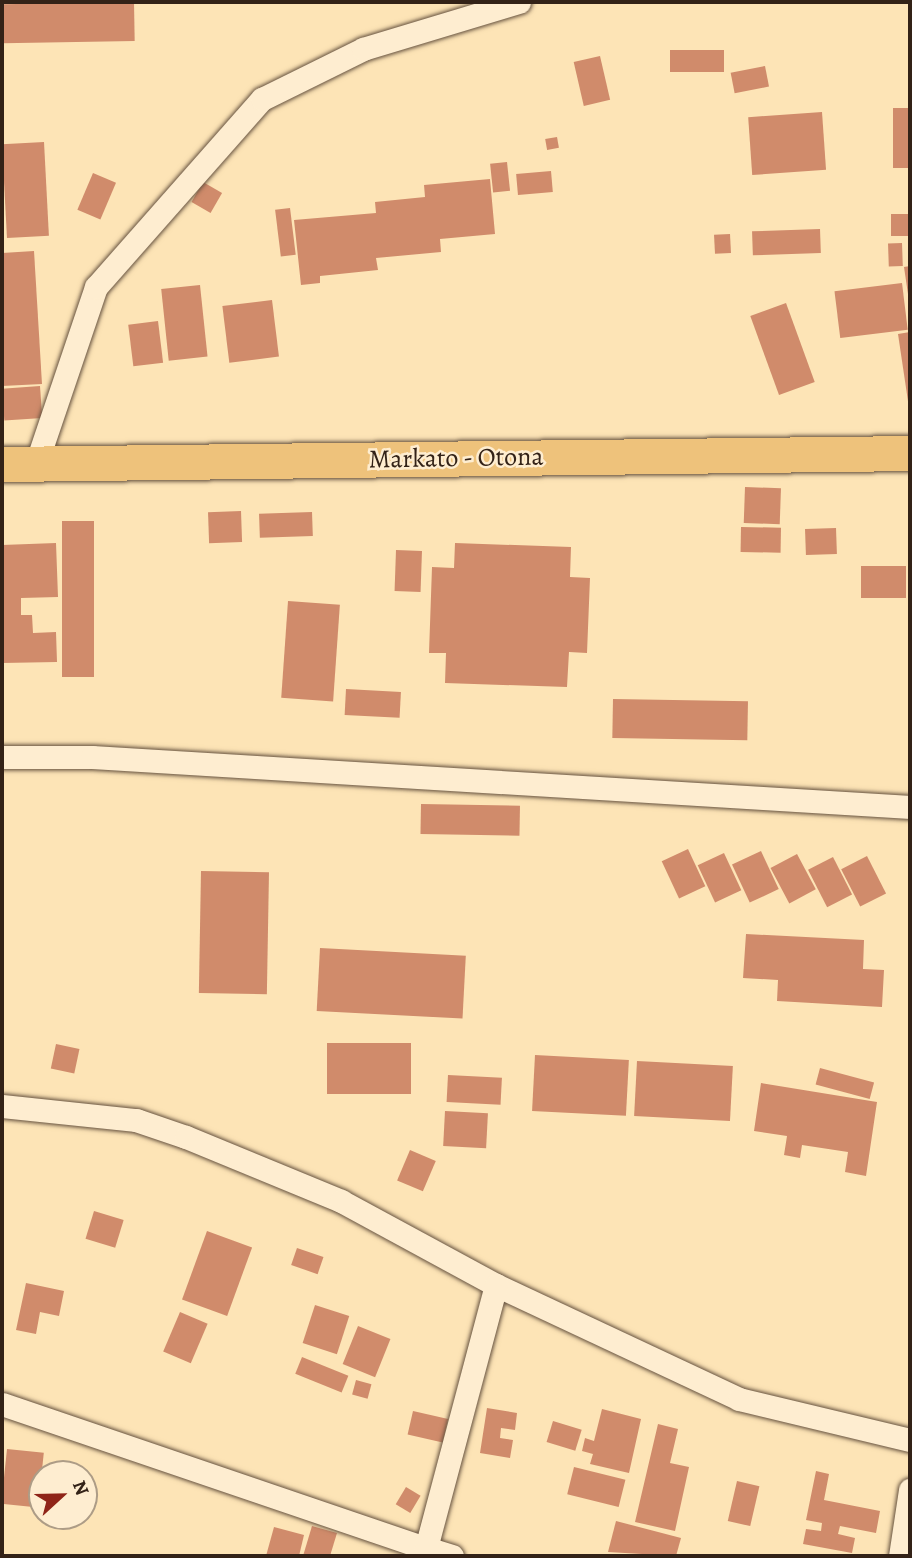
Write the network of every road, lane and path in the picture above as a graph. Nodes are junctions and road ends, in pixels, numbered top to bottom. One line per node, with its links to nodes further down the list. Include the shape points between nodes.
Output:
1 (519, 2): 4 (street, via 363,49 262,99 96,287)
2 (910, 453): 4 (main road, Markato - Otona)
3 (2, 464): 4 (main road, Markato - Otona)
4 (36, 464)
5 (2, 757): 6 (street, via 92,757)
6 (910, 807)
7 (2, 1107): 8 (street, via 136,1120 186,1137 341,1201)
8 (496, 1284): 10 (street, via 740,1399); 12 (street)
9 (2, 1404): 12 (street)
10 (910, 1440)
11 (910, 1490): 14 (street)
12 (426, 1548): 13 (street)
13 (449, 1556)
14 (900, 1556)

